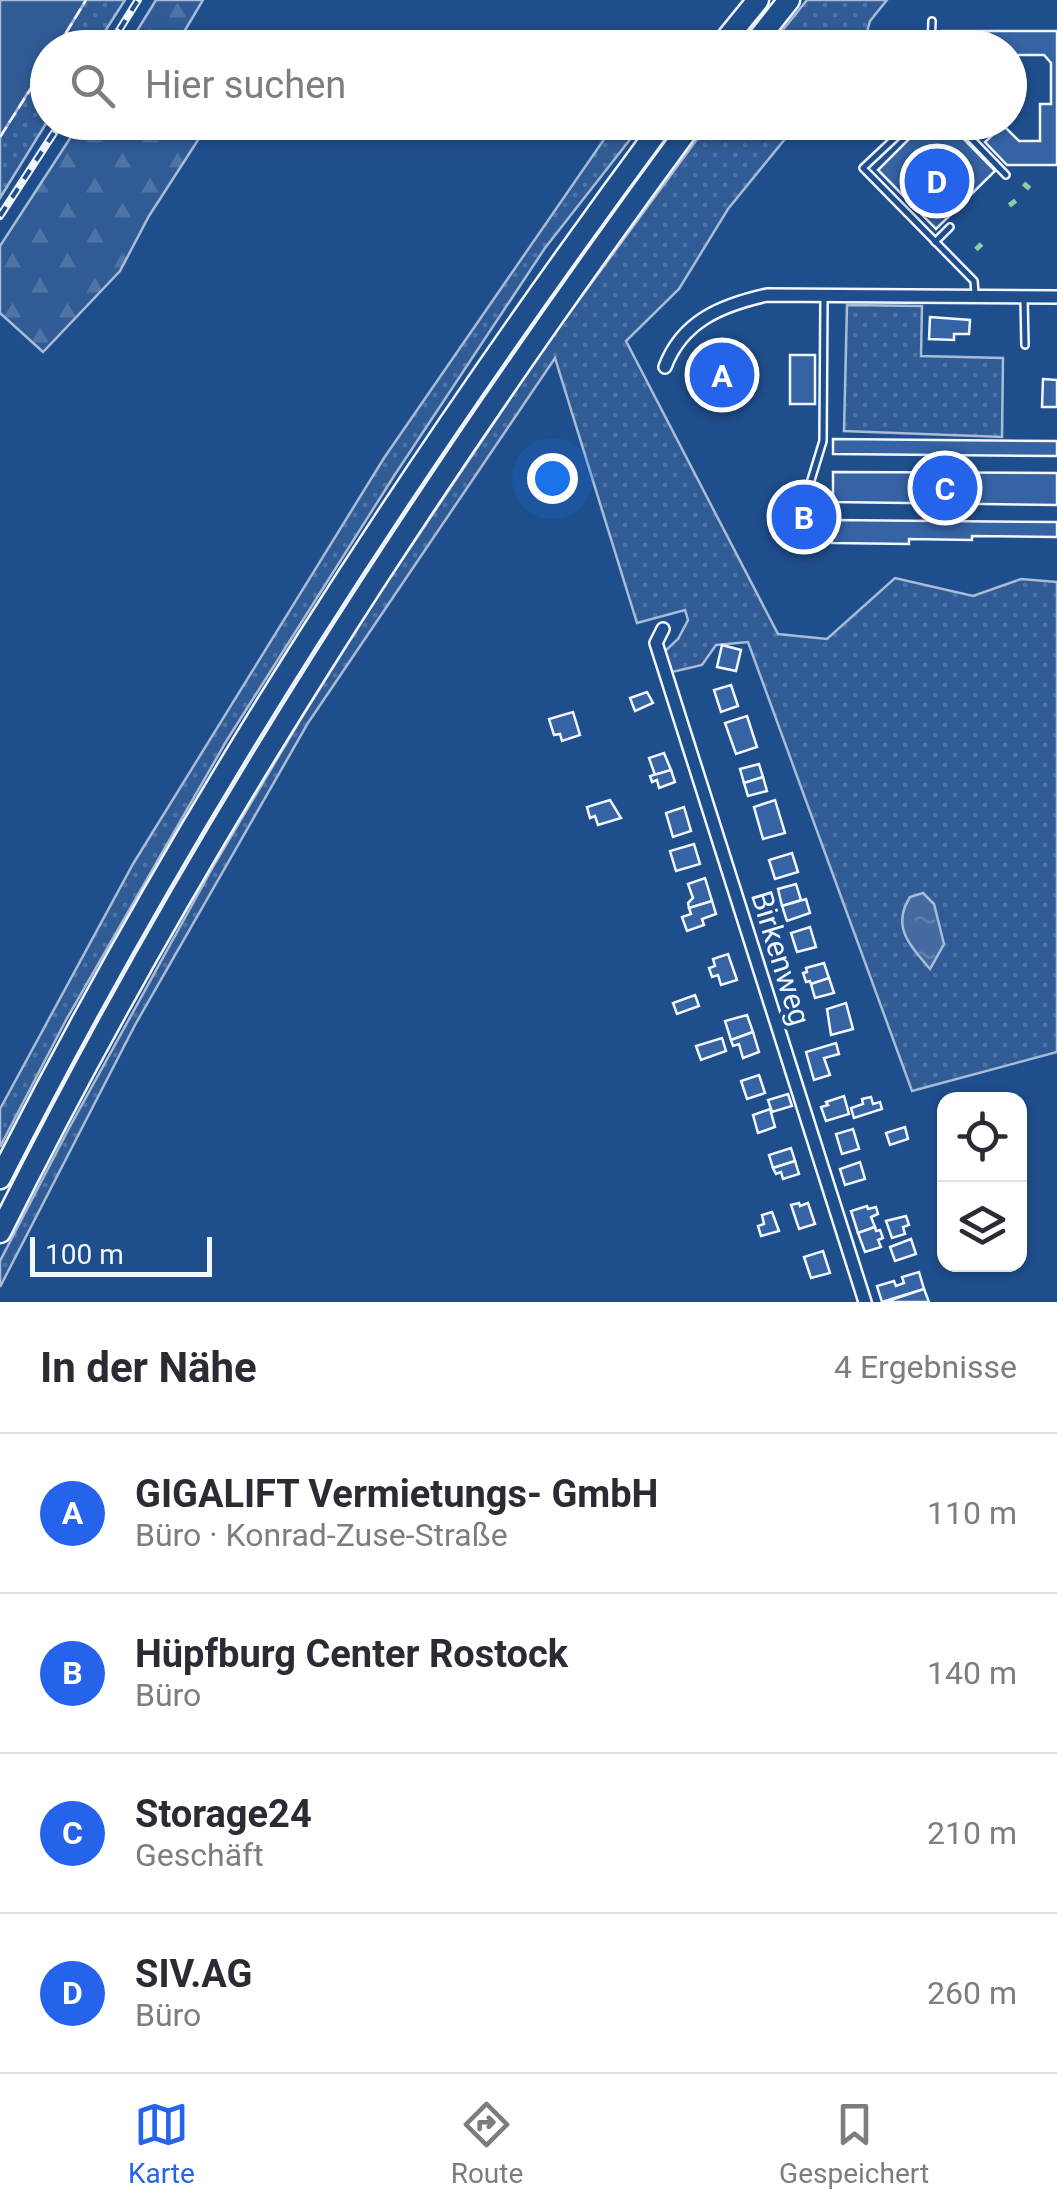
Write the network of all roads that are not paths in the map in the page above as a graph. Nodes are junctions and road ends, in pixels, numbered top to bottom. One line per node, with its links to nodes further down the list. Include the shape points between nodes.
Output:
1 (736, 0): 5 (highway)
2 (758, 0): 6 (highway)
3 (789, 0): 7 (highway)
4 (932, 21): 8 (lane)
5 (725, 30)
6 (733, 30)
7 (765, 30)
8 (932, 30)
9 (651, 140): 24 (highway, via 360,556 125,944)
10 (679, 140): 25 (highway, via 460,450 320,665 146,958)
11 (893, 140): 15 (lane, via 863,168)
12 (972, 140): 13 (lane)
13 (1006, 175)
14 (950, 227): 15 (lane)
15 (935, 242): 17 (lane, via 974,282)
16 (824, 294): 17 (street); 21 (street, via 767,295 723,307 688,329); 22 (lane, via 823,440)
17 (975, 296): 18 (street)
18 (1024, 296): 19 (street); 20 (lane)
19 (1057, 297)
20 (1024, 345)
21 (665, 367)
22 (804, 504)
23 (663, 630): 26 (street, Birkenweg, via 656,642)
24 (0, 1178)
25 (0, 1232)
26 (865, 1302)

